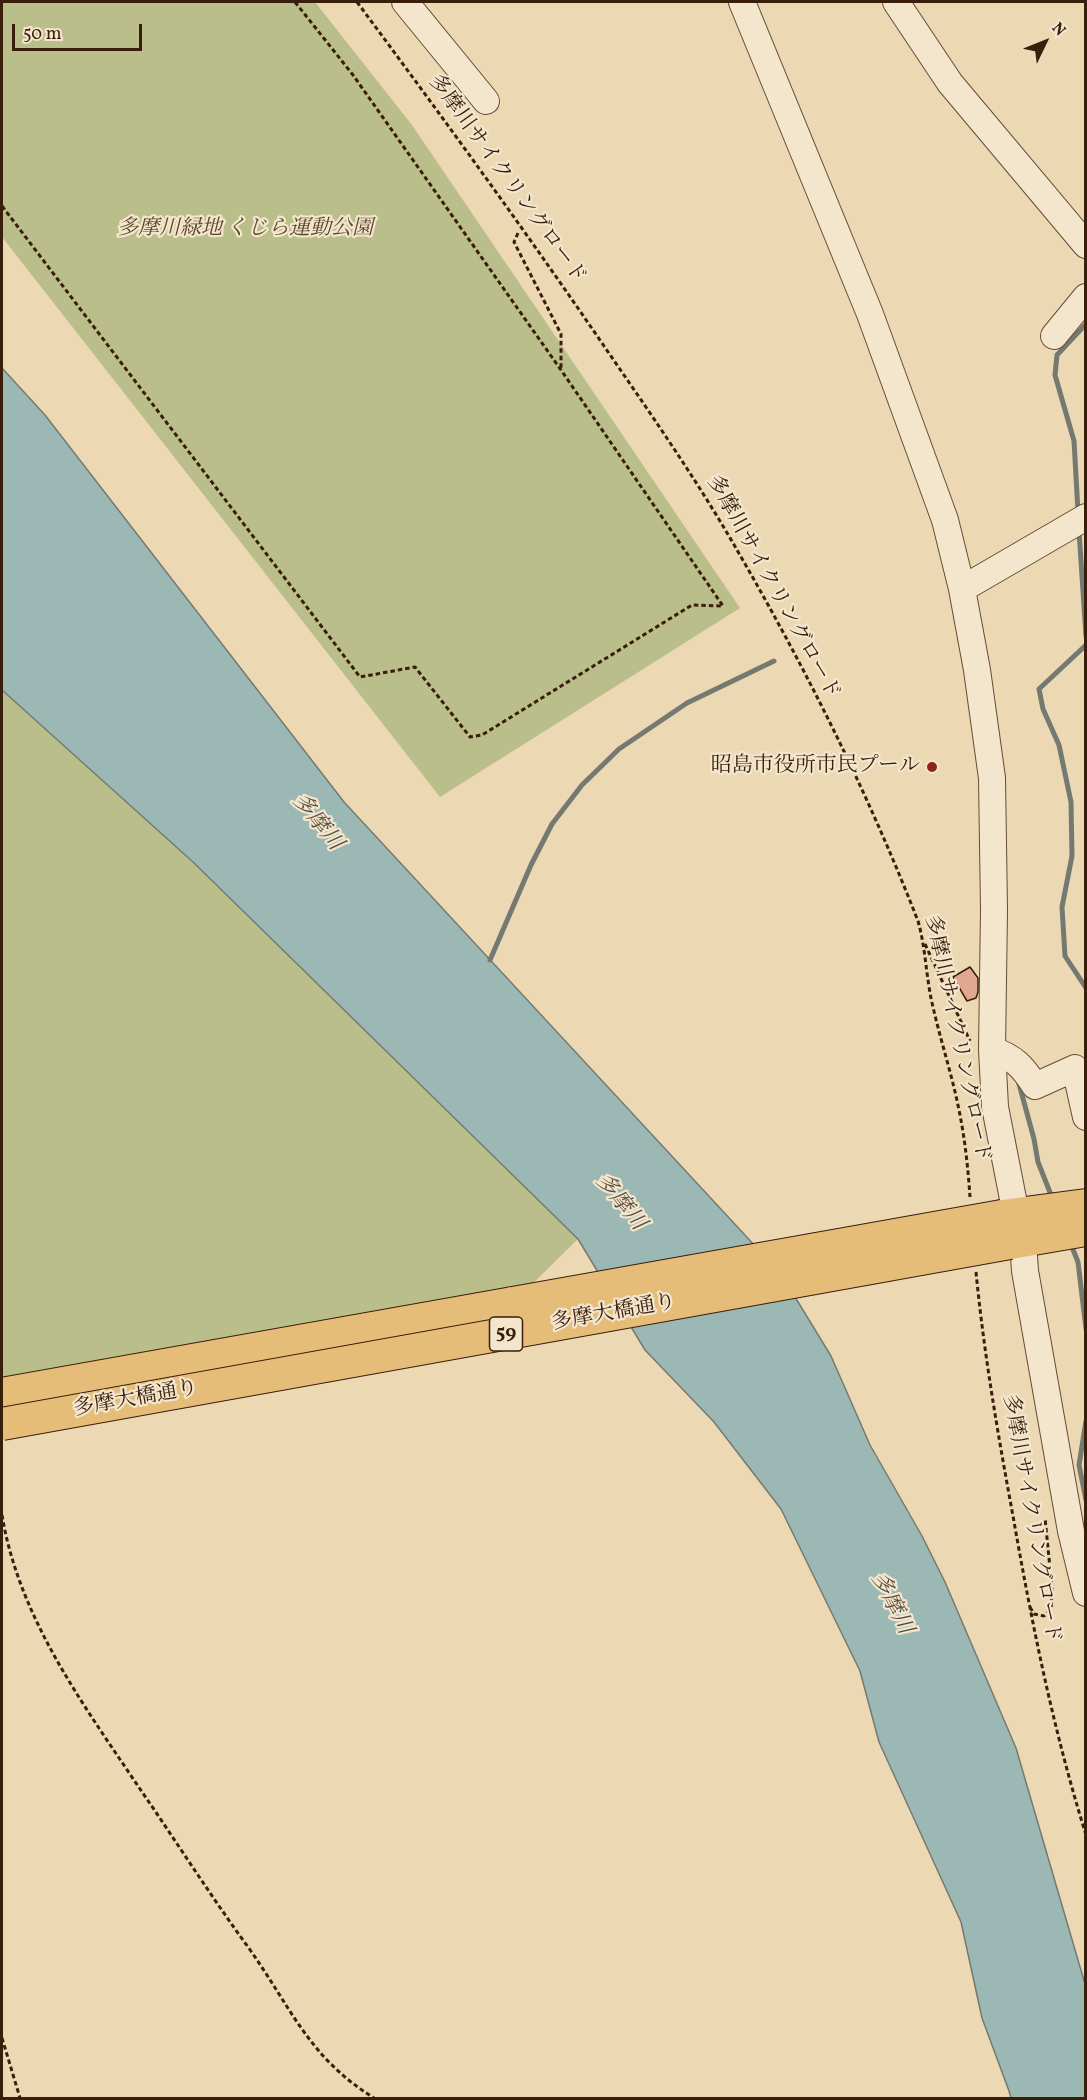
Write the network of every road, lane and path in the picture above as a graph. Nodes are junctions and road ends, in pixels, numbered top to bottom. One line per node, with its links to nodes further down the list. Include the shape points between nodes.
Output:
1 (295, 2): 12 (path, via 353,75)
2 (357, 2): 15 (path, 多摩川サイクリングロード, via 522,226 737,549 842,747 909,897)
3 (405, 2): 6 (street)
4 (742, 2): 14 (street, via 874,325 945,520)
5 (896, 2): 9 (street, via 950,83)
6 (486, 101)
7 (2, 206): 12 (path, via 360,677 415,667 470,737 482,735 692,605 723,606)
8 (518, 233): 12 (path, via 514,242 561,334)
9 (1086, 245)
10 (1086, 297): 11 (street)
11 (1054, 336)
12 (561, 370)
13 (1078, 520): 14 (street)
14 (962, 589): 16 (street, via 992,778)
15 (923, 939): 16 (path); 19 (path, 多摩川サイクリングロード, via 933,1008 967,1155)
16 (998, 1055): 17 (street, via 1035,1086); 22 (street, via 995,1107)
17 (1080, 1065): 18 (street)
18 (1086, 1117)
19 (970, 1199)
20 (1086, 1205): 21 (main road, 多摩大橋通り / 59)
21 (1063, 1225): 22 (main road, 多摩大橋通り / 59)
22 (1013, 1228): 24 (main road, 多摩大橋通り / 59, bridge); 25 (main road, 多摩大橋通り / 59, bridge); 28 (street, via 1025,1271 1071,1531)
23 (976, 1265): 29 (path, 多摩川サイクリングロード, via 992,1400)
24 (2, 1394)
25 (2, 1424)
26 (2, 1515): 33 (path, via 15,1570 32,1613 88,1713 305,2035 336,2072)
27 (1045, 1517): 29 (path, via 1051,1609 1044,1616 1034,1614)
28 (1086, 1593)
29 (1027, 1603): 30 (path, 多摩川サイクリングロード, via 1065,1768)
30 (1086, 1835)
31 (2, 2038): 32 (path)
32 (20, 2098)
33 (374, 2098)

